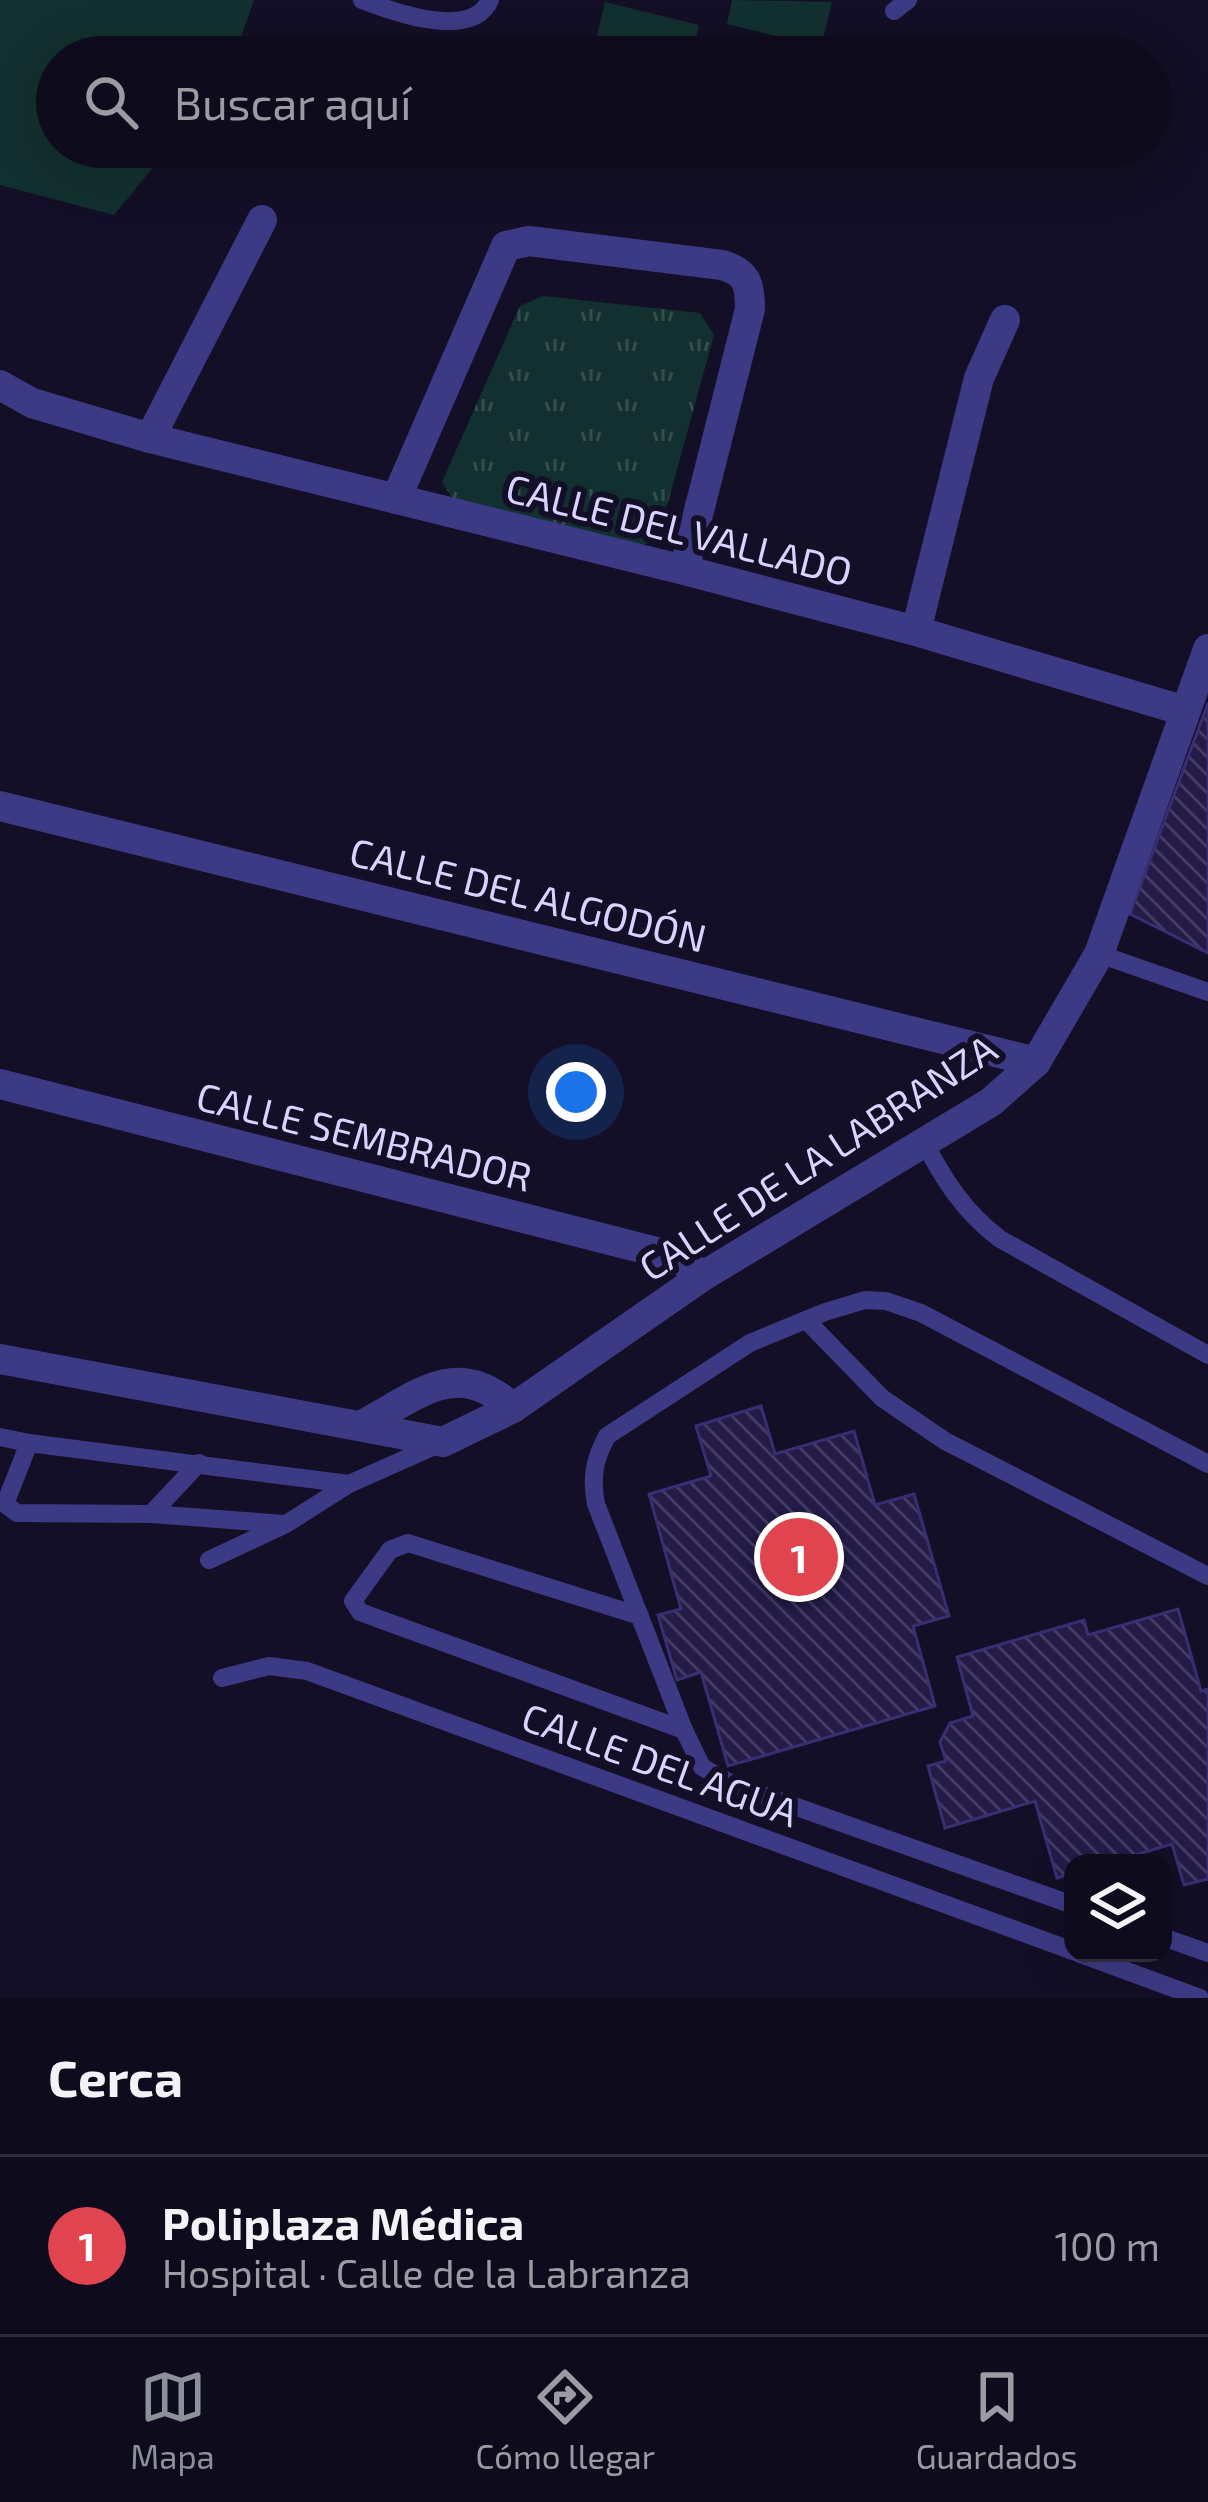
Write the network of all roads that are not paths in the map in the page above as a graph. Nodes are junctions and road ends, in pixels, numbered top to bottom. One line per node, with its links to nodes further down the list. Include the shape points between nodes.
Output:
1 (362, 0): 2 (lane, via 458,24 475,20)
2 (490, 0)
3 (262, 220): 6 (street)
4 (1005, 320): 9 (street, via 979,378)
5 (0, 385): 6 (street, CALLE DEL VALLADO, via 32,403)
6 (150, 438): 7 (street, CALLE DEL VALLADO)
7 (396, 499): 8 (street, CALLE DEL VALLADO); 8 (street, via 506,246 530,241 722,265 745,276 750,309)
8 (684, 569): 9 (street, CALLE DEL VALLADO)
9 (916, 632): 11 (street, CALLE DEL VALLADO)
10 (1208, 649): 11 (street, CALLE DE LA LABRANZA)
11 (1185, 711): 13 (street, CALLE DE LA LABRANZA)
12 (0, 806): 15 (street, CALLE DEL ALGODÓN)
13 (1099, 954): 14 (lane); 15 (street, CALLE DE LA LABRANZA)
14 (1208, 992)
15 (1036, 1062): 17 (street, CALLE DE LA LABRANZA, via 991,1102)
16 (0, 1084): 18 (street, CALLE SEMBRADOR, via 676,1257)
17 (923, 1141): 18 (street, CALLE DE LA LABRANZA); 20 (lane, via 949,1189 1000,1239)
18 (703, 1276): 22 (street, CALLE DE LA LABRANZA)
19 (806, 1320): 28 (lane, via 865,1300 921,1313); 33 (lane, via 881,1398 945,1441); 34 (lane, via 750,1343 607,1436 592,1481 596,1504)
20 (1208, 1355)
21 (0, 1359): 23 (street)
22 (513, 1408): 23 (street, via 470,1380 433,1388); 26 (street, CALLE DE LA LABRANZA)
23 (364, 1424): 26 (street)
24 (0, 1437): 25 (lane)
25 (28, 1442): 27 (lane); 30 (lane, via 5,1504 11,1511)
26 (443, 1442): 29 (lane)
27 (199, 1463): 29 (lane); 30 (lane)
28 (1208, 1464)
29 (350, 1484): 31 (lane)
30 (152, 1514): 31 (lane)
31 (286, 1524): 32 (lane)
32 (209, 1560)
33 (1208, 1576)
34 (640, 1616): 36 (lane); 36 (lane, via 408,1543 390,1550 352,1601 360,1612)
35 (222, 1678): 39 (lane, CALLE DEL AGUA, via 269,1666 307,1672)
36 (684, 1730): 37 (lane, via 702,1767 732,1784)
37 (1064, 1902)
38 (1172, 1940): 40 (lane)
39 (1064, 1948)
40 (1208, 1952)
41 (1103, 1962): 42 (lane, CALLE DEL AGUA)
42 (1200, 1998)

